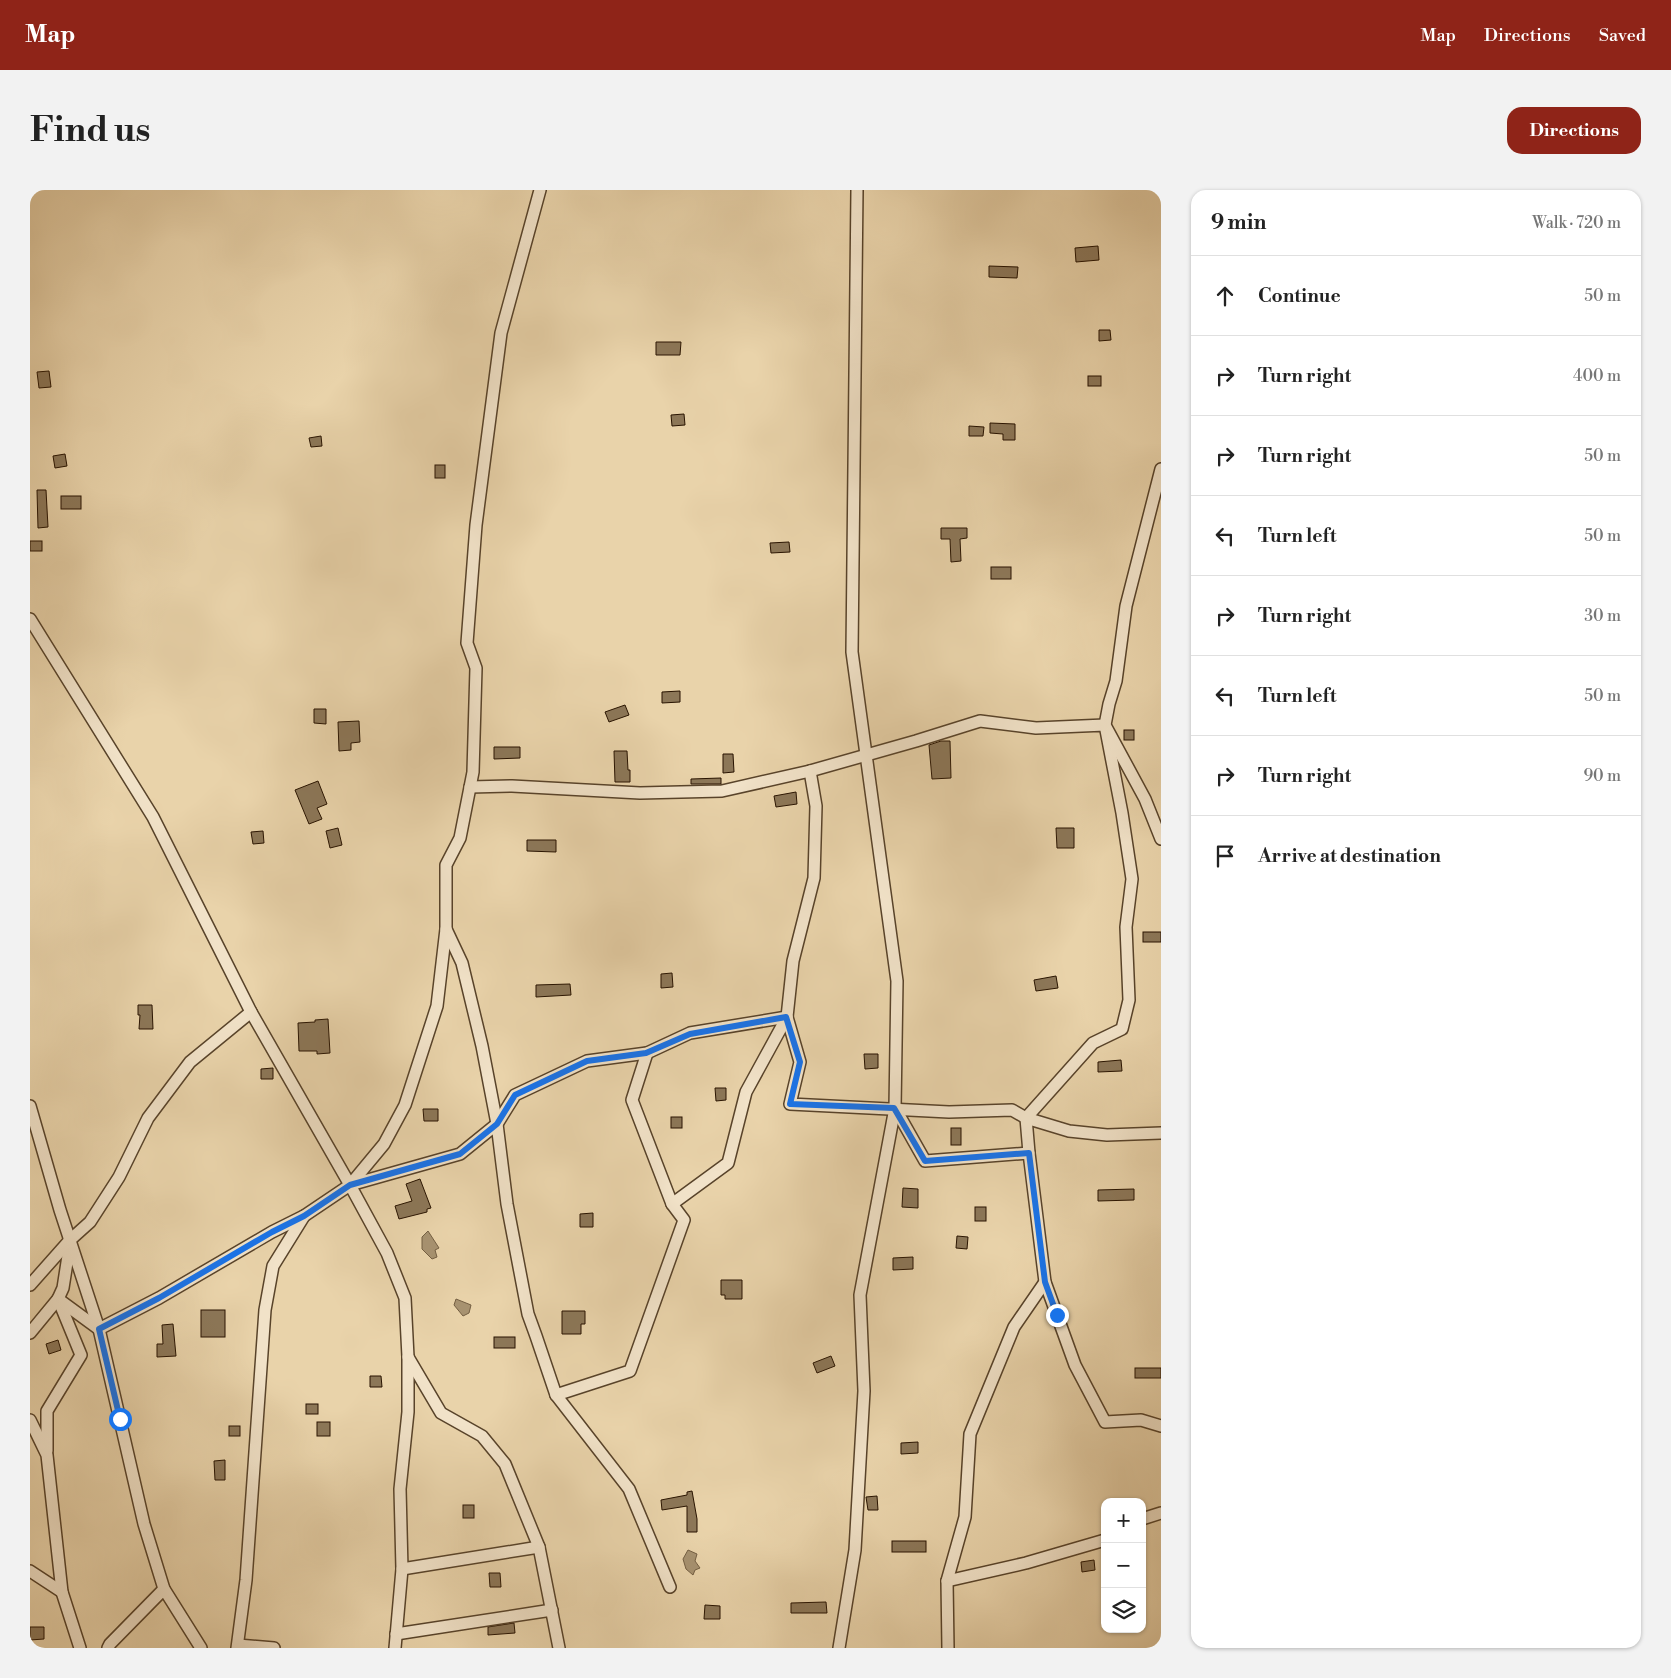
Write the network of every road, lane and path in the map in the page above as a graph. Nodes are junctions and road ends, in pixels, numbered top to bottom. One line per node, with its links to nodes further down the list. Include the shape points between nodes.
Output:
1 (540, 190): 8 (street, via 501,333 476,525 467,643 476,668)
2 (857, 190): 6 (street, via 852,652)
3 (1161, 469): 5 (street, via 1126,606)
4 (30, 618): 11 (street, via 153,817)
5 (1106, 726): 6 (street, via 1036,728 980,720); 9 (street, via 1145,798); 16 (street, via 1132,879 1126,927 1129,1000 1122,1029 1093,1043)
6 (866, 755): 7 (street); 15 (street, via 897,982)
7 (810, 771): 8 (street, via 722,791 640,793); 12 (street, via 816,806 814,878 792,961)
8 (470, 787): 10 (street, via 460,838 446,864)
9 (1161, 839)
10 (446, 929): 17 (street, via 462,963); 20 (street, via 437,1006 405,1106 384,1144)
11 (250, 1012): 20 (street); 23 (street, via 190,1062 148,1118 119,1177 90,1222)
12 (786, 1017): 13 (street, via 690,1034); 15 (street, via 800,1062 790,1104); 21 (street, via 746,1092 728,1163)
13 (646, 1053): 17 (street, via 587,1061 515,1095); 21 (street, via 632,1100)
14 (30, 1106): 23 (street)
15 (894, 1108): 16 (street, via 949,1112 1012,1110); 19 (street, via 925,1161); 54 (street, via 860,1295 864,1391 855,1550)
16 (1026, 1118): 18 (street, via 1069,1131 1107,1136); 19 (street)
17 (497, 1124): 20 (street, via 460,1154); 30 (street, via 507,1204 528,1314)
18 (1161, 1133)
19 (1029, 1153): 24 (street)
20 (350, 1185): 22 (street); 29 (street, via 387,1253 405,1298)
21 (672, 1204): 30 (street, via 684,1220 630,1371)
22 (304, 1216): 27 (street); 46 (street, via 273,1266 265,1310 246,1580)
23 (70, 1240): 25 (street); 26 (street, via 63,1288); 27 (street)
24 (1045, 1282): 32 (street, via 1074,1365 1105,1422 1141,1420); 40 (street, via 1014,1327 970,1434 965,1517)
25 (30, 1285)
26 (58, 1299): 27 (street); 28 (street); 33 (street, via 81,1355 47,1411)
27 (99, 1329): 42 (street, via 144,1524)
28 (30, 1333)
29 (408, 1357): 37 (street, via 441,1414 482,1436 505,1464); 38 (street, via 408,1412 400,1489)
30 (556, 1395): 41 (street, via 629,1489)
31 (30, 1420): 33 (street)
32 (1161, 1426)
33 (47, 1455): 43 (street)
34 (1161, 1513): 35 (street)
35 (1146, 1518)
36 (1101, 1541): 40 (street)
37 (539, 1547): 38 (street); 44 (street)
38 (402, 1569): 45 (street)
39 (30, 1571): 43 (street)
40 (947, 1581): 47 (street)
41 (670, 1587)
42 (164, 1589): 49 (street); 50 (street)
43 (62, 1592): 48 (street)
44 (552, 1610): 45 (street); 53 (street)
45 (396, 1634): 52 (street)
46 (238, 1646): 51 (street)
47 (949, 1647)
48 (80, 1648)
49 (108, 1648)
50 (201, 1648)
51 (274, 1648)
52 (395, 1648)
53 (559, 1648)
54 (839, 1648)

